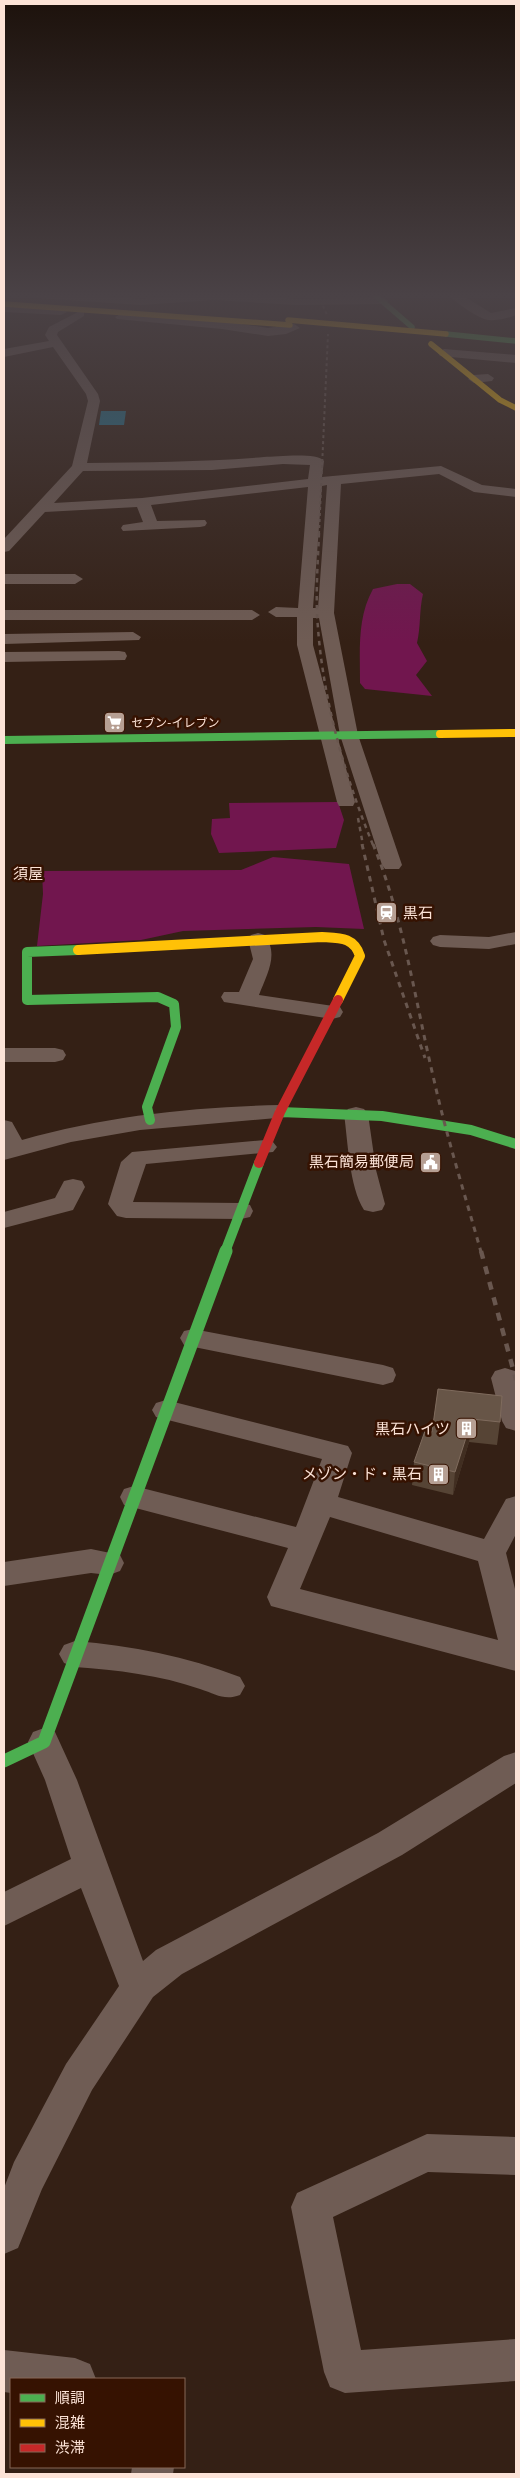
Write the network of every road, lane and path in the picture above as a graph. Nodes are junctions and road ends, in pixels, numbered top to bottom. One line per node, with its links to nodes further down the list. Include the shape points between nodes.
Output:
1 (92, 411): 2 (street)
2 (80, 467): 4 (street, via 317,461); 7 (street)
3 (334, 481): 4 (street); 5 (street, via 440,470 479,489); 16 (street)
4 (315, 483): 6 (street); 15 (street)
5 (516, 494)
6 (142, 502): 7 (street); 9 (street)
7 (40, 508): 11 (street)
8 (200, 523): 9 (street)
9 (152, 526): 10 (street)
10 (128, 528)
11 (4, 548)
12 (4, 579): 13 (street)
13 (76, 579)
14 (276, 612): 15 (street)
15 (304, 613): 16 (street); 24 (street, via 305,645)
16 (326, 613): 25 (street)
17 (252, 615): 18 (street)
18 (4, 616)
19 (133, 637): 20 (street)
20 (4, 638)
21 (119, 656): 22 (street)
22 (4, 657)
23 (516, 733): 25 (main road)
24 (328, 735): 25 (main road); 26 (main road); 27 (street)
25 (349, 735): 28 (street)
26 (4, 740)
27 (346, 802)
28 (392, 865)
29 (516, 938): 31 (street, via 489,943)
30 (258, 939): 32 (street, via 263,958 240,997); 32 (main road, via 339,937 357,946 360,956); 37 (main road, via 217,944 27,952 28,1000 158,997 174,1004 176,1027 148,1107)
31 (440, 942)
32 (332, 1012): 35 (main road)
33 (4, 1055): 34 (street)
34 (55, 1055)
35 (280, 1112): 36 (main road); 37 (street); 40 (main road)
36 (356, 1114): 39 (main road, via 446,1125); 43 (street, via 364,1170)
37 (150, 1120): 41 (street)
38 (4, 1127): 41 (street)
39 (516, 1144)
40 (265, 1148): 44 (main road); 44 (street, via 140,1157 133,1162 120,1204 126,1210)
41 (9, 1151)
42 (73, 1187): 45 (street, via 64,1204)
43 (373, 1204)
44 (241, 1211): 46 (main road)
45 (4, 1220)
46 (193, 1338): 47 (street); 49 (main road)
47 (383, 1375)
48 (505, 1378): 50 (street)
49 (166, 1410): 51 (main road); 52 (street, via 338,1452)
50 (516, 1421)
51 (134, 1497): 54 (street); 56 (main road)
52 (320, 1503): 54 (street); 55 (street)
53 (516, 1506): 55 (street)
54 (305, 1541): 60 (street, via 282,1597)
55 (491, 1553): 58 (street)
56 (109, 1563): 57 (street, via 91,1561); 59 (main road)
57 (4, 1574)
58 (516, 1651)
59 (75, 1654): 61 (street, via 125,1658 199,1673); 62 (main road)
60 (516, 1658)
61 (229, 1686)
62 (44, 1742): 63 (main road); 65 (street)
63 (4, 1761)
64 (516, 1766): 67 (street, via 390,1844 169,1962)
65 (90, 1866): 66 (street); 67 (street, via 129,1971)
66 (4, 1910)
67 (140, 1986): 69 (street, via 79,2076 28,2176)
68 (516, 2156): 70 (street, via 427,2153 311,2207 346,2372)
69 (4, 2234)
70 (516, 2360)
71 (4, 2371): 72 (street)
72 (66, 2378)

